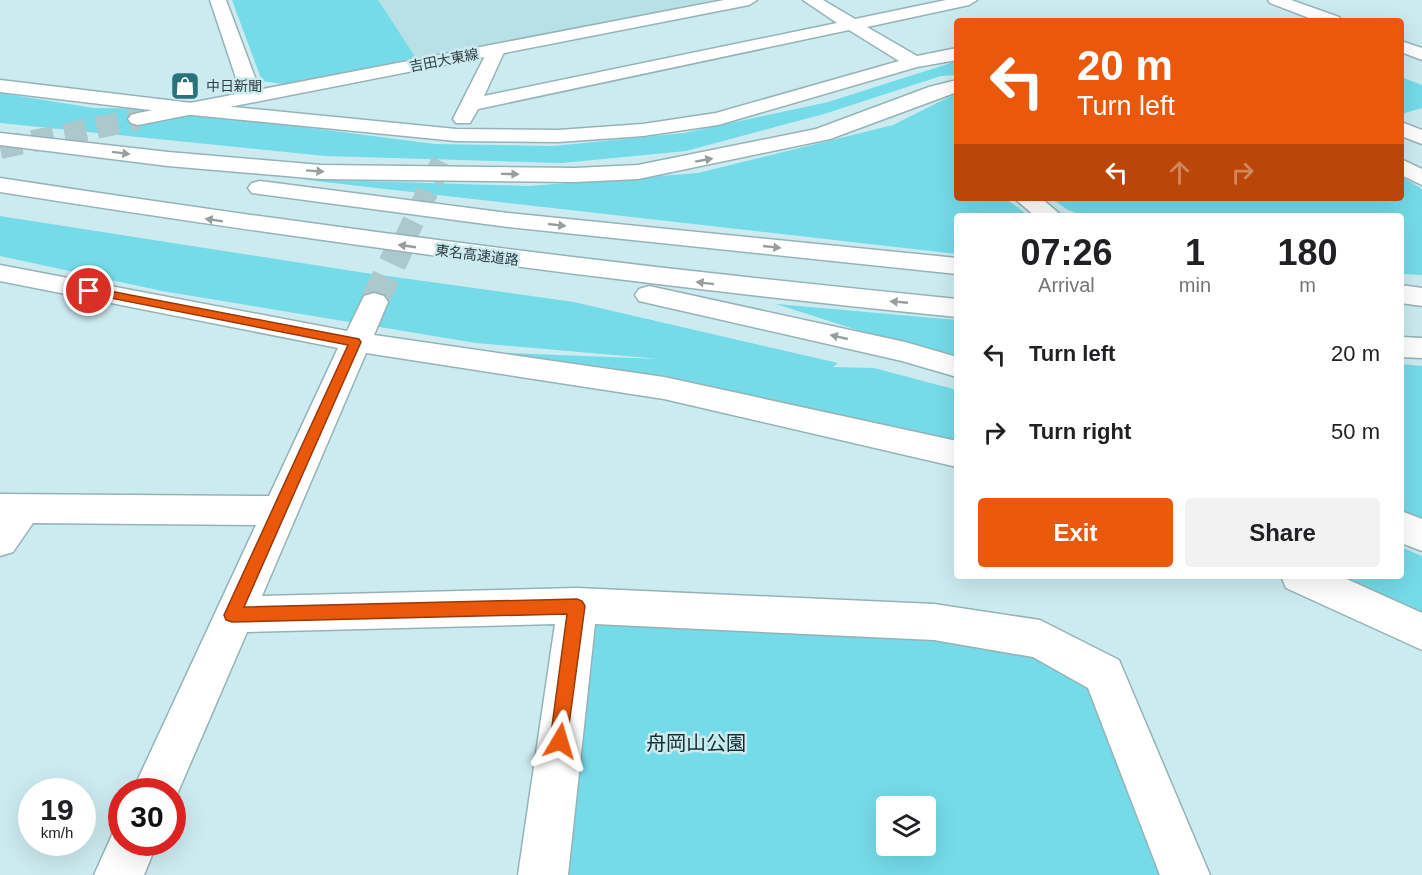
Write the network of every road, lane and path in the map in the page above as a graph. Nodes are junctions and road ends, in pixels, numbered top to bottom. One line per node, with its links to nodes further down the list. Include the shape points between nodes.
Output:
1 (218, 0): 15 (main road)
2 (749, 0): 9 (main road, 吉田大東線)
3 (811, 0): 7 (main road)
4 (969, 0): 7 (main road)
5 (1276, 0): 6 (main road)
6 (1325, 18)
7 (852, 24): 12 (main road); 16 (main road)
8 (1404, 47): 10 (main road)
9 (496, 50): 15 (main road, 吉田大東線); 16 (main road)
10 (1422, 54)
11 (954, 55): 12 (main road)
12 (914, 62): 22 (main road, via 718,119 643,130 558,136)
13 (0, 86): 17 (main road)
14 (954, 87): 24 (main road, one-way to 14, via 321,172 574,175 627,172 708,159 822,134)
15 (252, 96): 17 (main road, 吉田大東線)
16 (470, 105): 22 (main road)
17 (192, 109): 19 (main road, 吉田大東線); 22 (main road)
18 (1422, 118): 20 (main road)
19 (138, 119)
20 (1404, 126)
21 (1404, 129): 23 (main road)
22 (456, 135): 27 (main road)
23 (1422, 138)
24 (0, 139)
25 (0, 150): 35 (main road, one-way to 35, via 115,169 508,220)
26 (1404, 151): 28 (main road)
27 (445, 155)
28 (1422, 160)
29 (1404, 168): 30 (main road)
30 (1422, 178)
31 (0, 185): 34 (main road, 東名高速道路, one-way to 31, via 234,223)
32 (1030, 201): 33 (main road)
33 (1046, 213)
34 (469, 255): 42 (main road, 東名高速道路, one-way to 34, via 781,292); 46 (main road, one-way to 34)
35 (954, 266)
36 (0, 273): 43 (main road)
37 (1404, 294): 38 (main road)
38 (1422, 297)
39 (374, 302): 43 (main road)
40 (1404, 304): 41 (main road)
41 (1422, 305)
42 (954, 308)
43 (355, 342): 47 (main road, via 664,388); 49 (main road)
44 (1404, 347): 45 (main road)
45 (1422, 348)
46 (954, 366)
47 (954, 453)
48 (12, 508): 49 (main road); 52 (main road)
49 (279, 511): 55 (main road)
50 (1404, 527): 51 (main road)
51 (1422, 536)
52 (0, 541)
53 (1307, 579): 56 (main road)
54 (577, 606): 55 (main road); 60 (main road); 61 (main road, via 934,622 1040,639 1104,674)
55 (232, 615): 57 (main road)
56 (1422, 632)
57 (161, 778)
58 (127, 856): 59 (main road)
59 (119, 875)
60 (543, 875)
61 (1185, 875)

